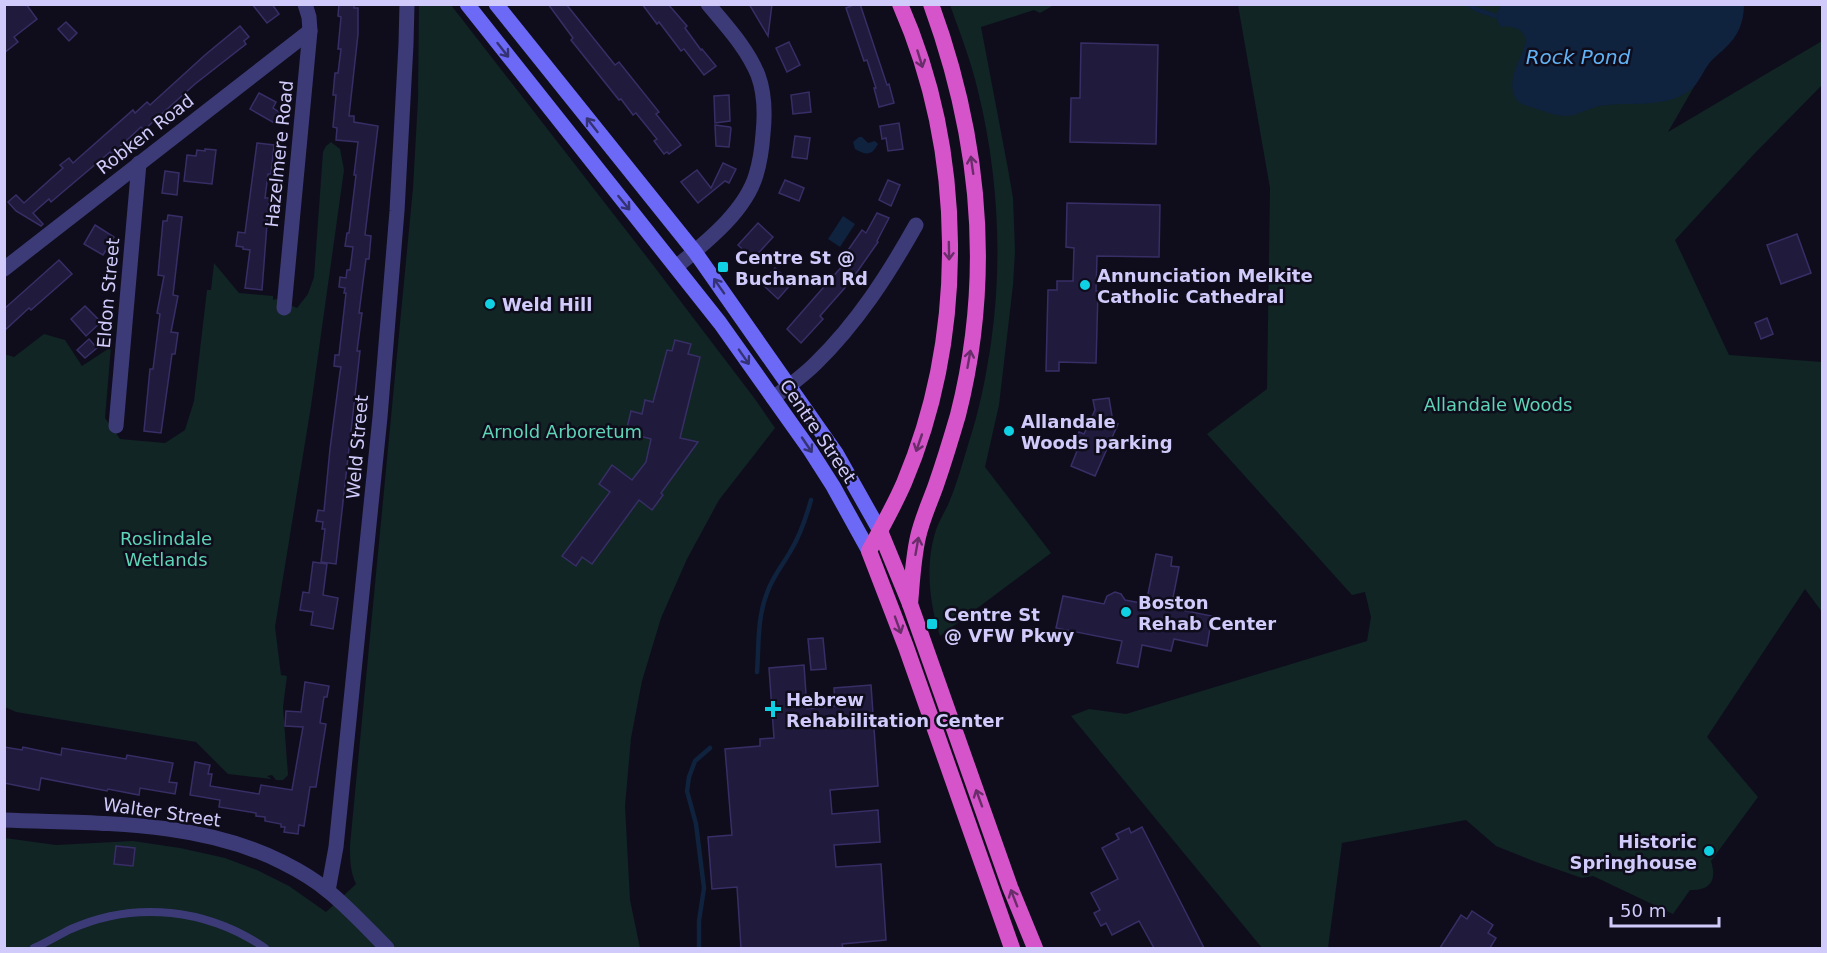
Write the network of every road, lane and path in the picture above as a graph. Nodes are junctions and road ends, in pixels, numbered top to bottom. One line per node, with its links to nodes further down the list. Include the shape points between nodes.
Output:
1 (305, 4): 8 (street, Hazelmere Road)
2 (407, 4): 24 (street, Weld Street, via 397,211 380,417 336,847)
3 (467, 4): 11 (main road, Centre Street, one-way to 11)
4 (496, 4): 9 (main road, Centre Street, one-way to 4)
5 (708, 4): 13 (street, via 738,38 758,75 764,122 756,176 747,195)
6 (900, 4): 20 (highway, one-way to 20, via 919,57 938,132 948,208 948,285 942,348 929,411 904,483)
7 (931, 4): 22 (highway, one-way to 7, via 918,538 964,390 977,287 976,206 970,152 955,76)
8 (310, 31): 10 (street, Robken Road); 16 (street, Hazelmere Road)
9 (613, 152): 11 (main road); 13 (main road, Centre Street)
10 (139, 164): 15 (street, Robken Road); 19 (street, Eldon Street)
11 (594, 167): 14 (main road, Centre Street, one-way to 14)
12 (916, 225): 17 (street, via 880,285 849,326 816,364)
13 (695, 252): 14 (street); 17 (main road, Centre Street, one-way to 13)
14 (676, 267): 18 (main road, Centre Street, one-way to 18)
15 (4, 269)
16 (284, 308)
17 (789, 386): 18 (street); 20 (main road, Centre Street, via 836,453)
18 (773, 398): 21 (main road, Centre Street, one-way to 21, via 833,486)
19 (116, 426)
20 (880, 531): 21 (highway); 22 (highway, Centre Street)
21 (869, 551): 28 (highway, Centre Street, one-way to 28)
22 (910, 604): 29 (highway, Centre Street, one-way to 22)
23 (4, 820): 24 (street, Walter Street, via 161,828 226,840 282,862)
24 (328, 891): 27 (street, Walter Street)
25 (34, 948): 26 (lane, via 92,921 153,912 220,923)
26 (265, 948)
27 (387, 948)
28 (1012, 948)
29 (1035, 948)

